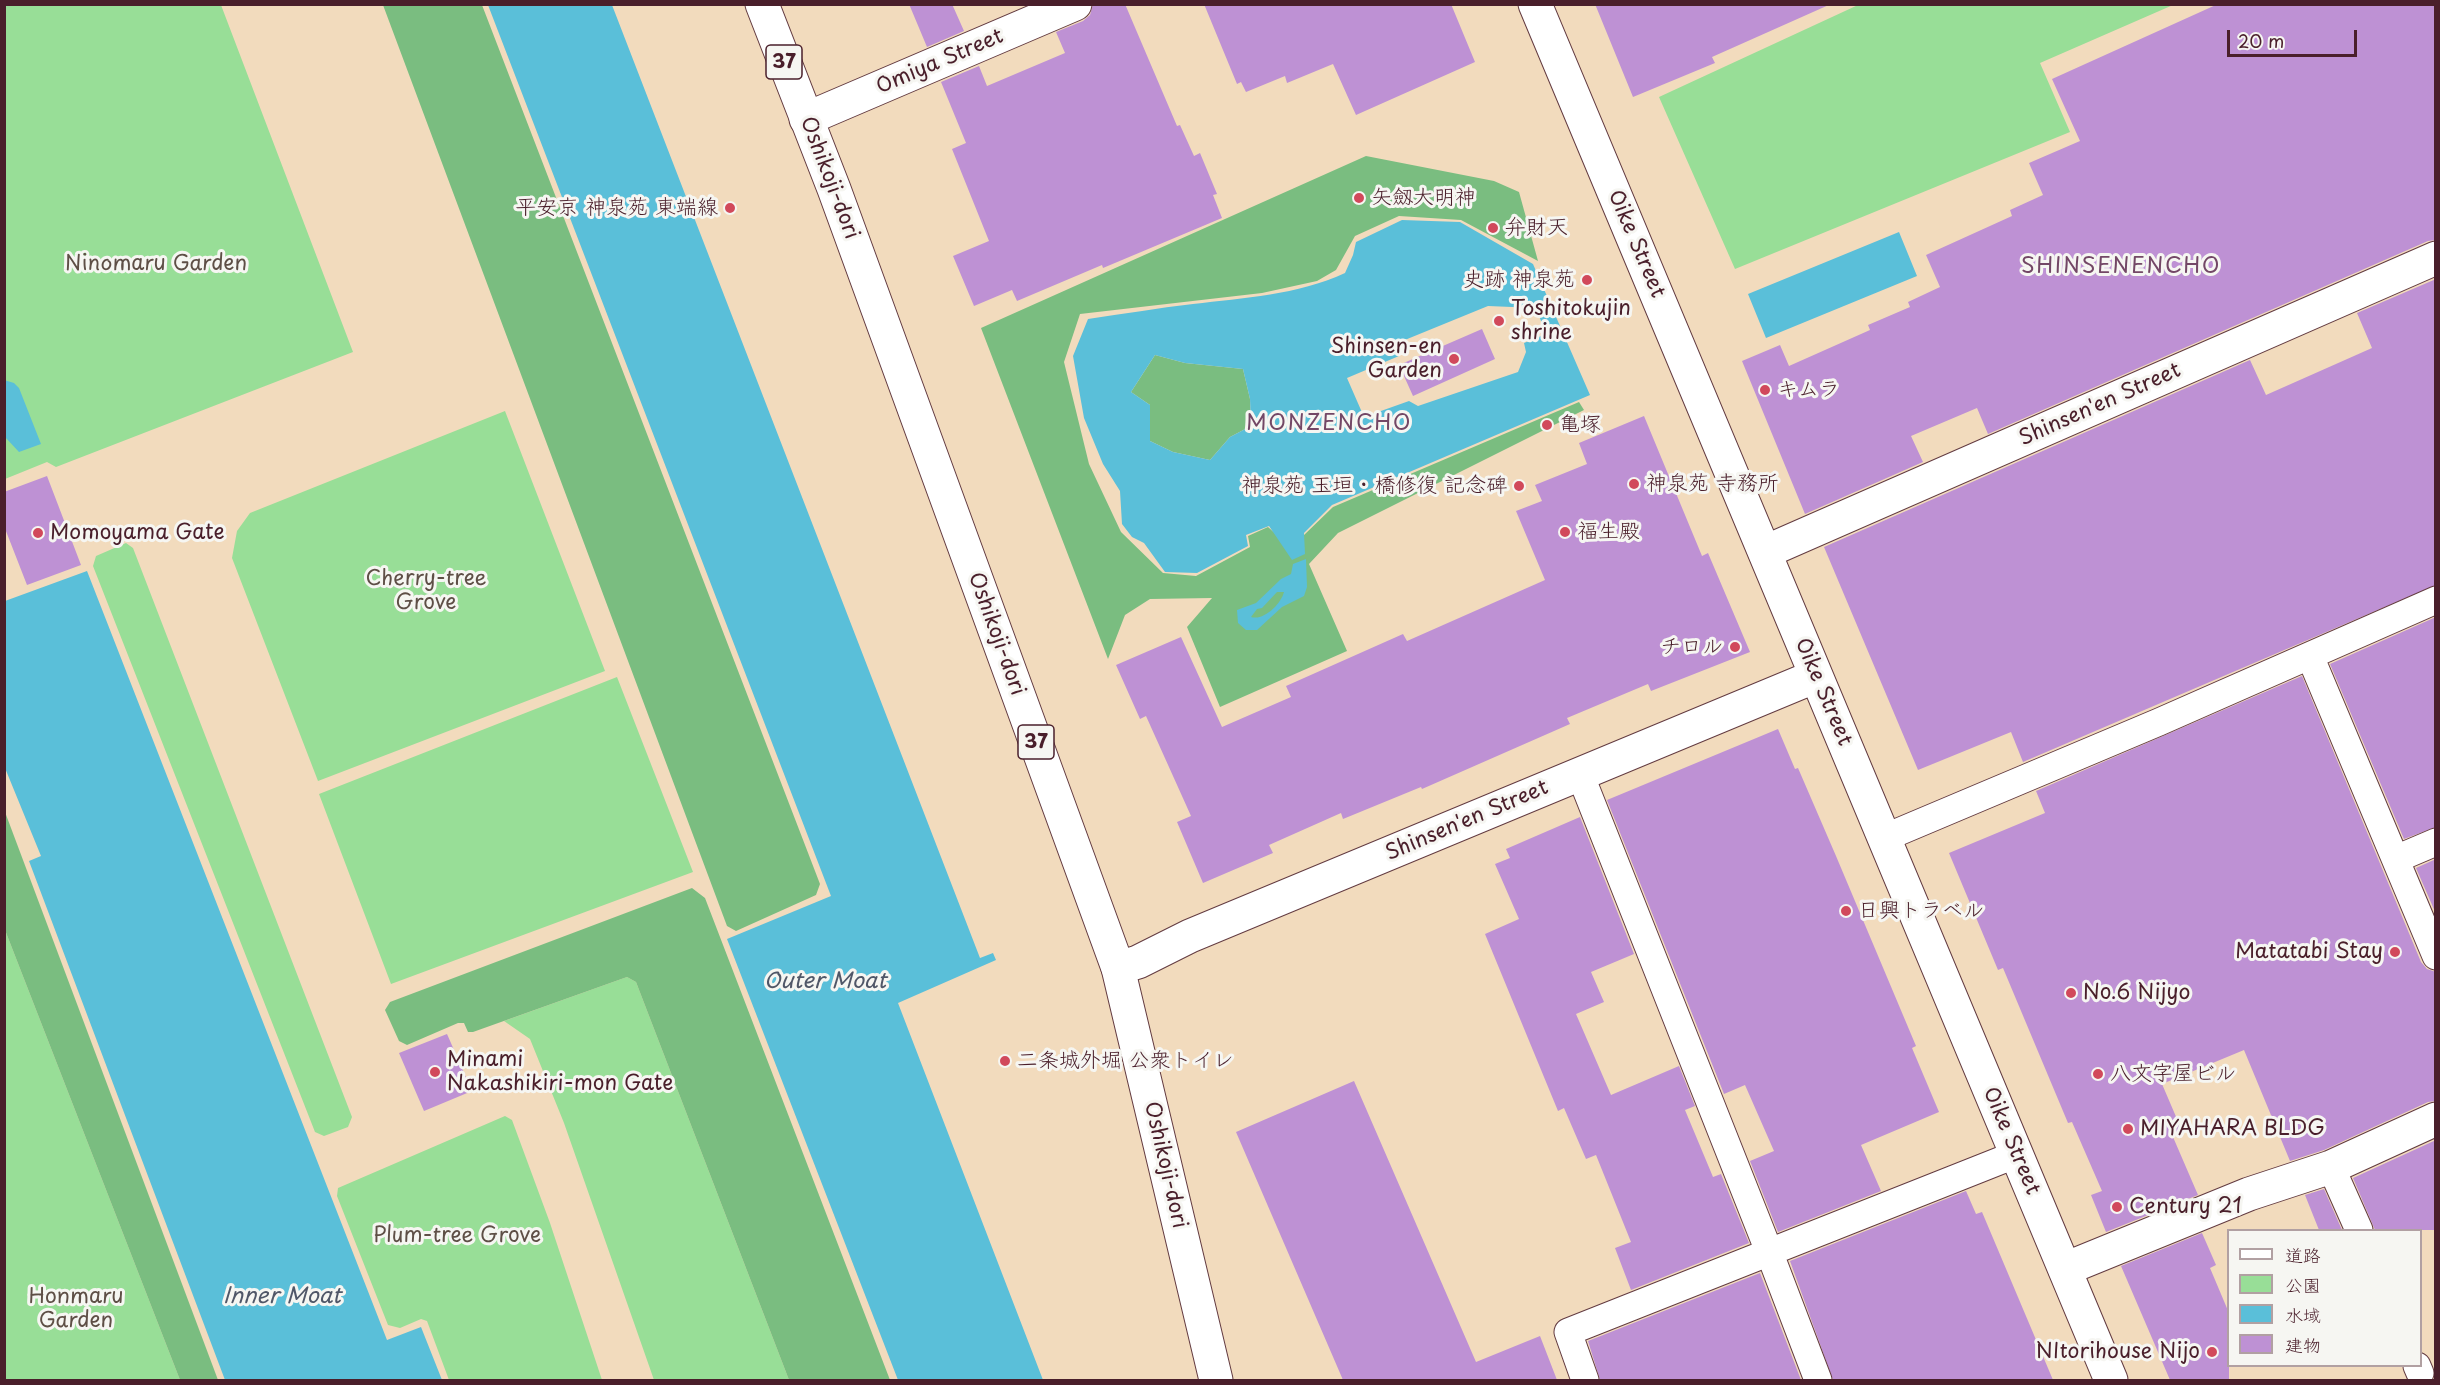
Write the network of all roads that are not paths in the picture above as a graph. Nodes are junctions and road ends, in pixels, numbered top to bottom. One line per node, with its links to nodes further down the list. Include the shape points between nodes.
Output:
1 (762, 4): 4 (street, Oshikoji-dori / 37)
2 (1075, 4): 4 (street, Omiya Street)
3 (1535, 4): 6 (street, Oike Street)
4 (806, 119): 15 (street, Oshikoji-dori / 37)
5 (2436, 258): 6 (street, Shinsen'en Street)
6 (1765, 552): 9 (street, Oike Street)
7 (2436, 600): 8 (lane)
8 (2310, 657): 11 (lane); 13 (lane)
9 (1816, 676): 10 (street, Shinsen'en Street); 11 (street, Oike Street)
10 (1580, 774): 15 (street, Shinsen'en Street); 20 (lane)
11 (1884, 838): 17 (street, Oike Street)
12 (2436, 842): 13 (lane)
13 (2396, 859): 14 (lane)
14 (2436, 956)
15 (1118, 968): 22 (street, Oshikoji-dori / 37)
16 (2436, 1119): 18 (street)
17 (2017, 1154): 20 (lane); 21 (street, Oike Street)
18 (2331, 1167): 19 (lane); 21 (street, via 2249,1194)
19 (2359, 1229)
20 (1770, 1254): 23 (lane, via 1568,1332); 24 (lane)
21 (2065, 1269): 25 (street, Oike Street)
22 (1216, 1380)
23 (1585, 1380)
24 (1818, 1380)
25 (2111, 1380)

